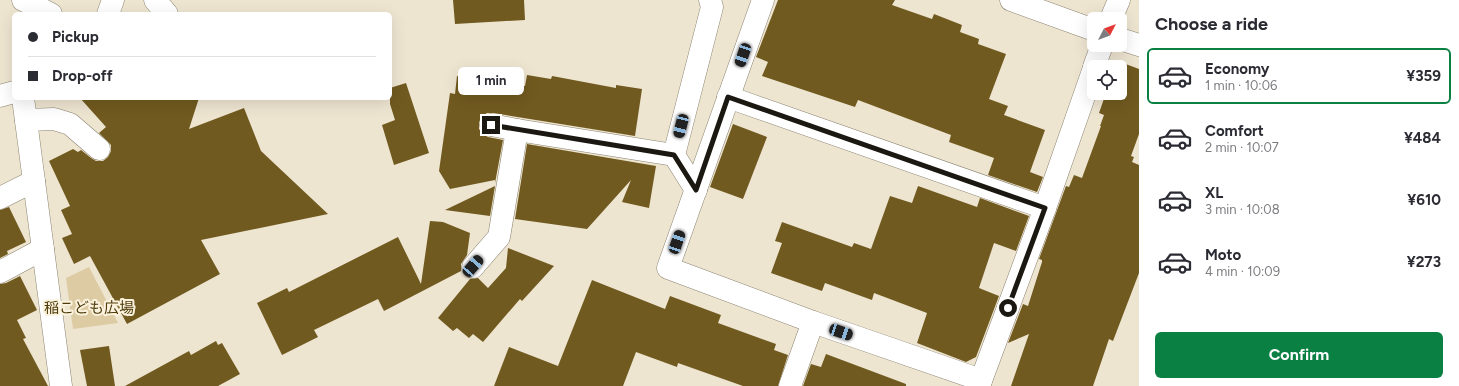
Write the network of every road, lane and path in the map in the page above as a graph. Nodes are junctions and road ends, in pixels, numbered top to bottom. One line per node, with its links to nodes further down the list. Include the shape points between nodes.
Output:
1 (22, 0): 8 (street); 9 (street)
2 (113, 0): 10 (street)
3 (155, 0): 11 (street)
4 (710, 0): 25 (street, via 712,7)
5 (762, 0): 19 (street)
6 (1011, 0): 13 (street)
7 (1119, 0): 12 (street)
8 (21, 12)
9 (47, 12)
10 (109, 12)
11 (165, 12)
12 (1114, 12)
13 (1087, 27)
14 (1127, 41): 15 (street)
15 (1139, 45)
16 (1087, 87): 29 (street)
17 (12, 93): 18 (street)
18 (0, 96)
19 (728, 97): 27 (street); 29 (street)
20 (23, 100): 21 (street)
21 (26, 120): 24 (street, via 54,119 70,124); 26 (street)
22 (491, 125): 23 (street)
23 (517, 130): 25 (street); 31 (street, via 499,237)
24 (99, 148)
25 (674, 155): 27 (street)
26 (34, 181): 28 (street); 30 (street)
27 (696, 190): 33 (street, via 668,268)
28 (0, 198)
29 (1045, 208): 34 (street)
30 (43, 249): 32 (street); 35 (street)
31 (473, 266)
32 (0, 272)
33 (813, 322): 34 (street); 36 (street)
34 (980, 383)
35 (61, 386)
36 (790, 386)

